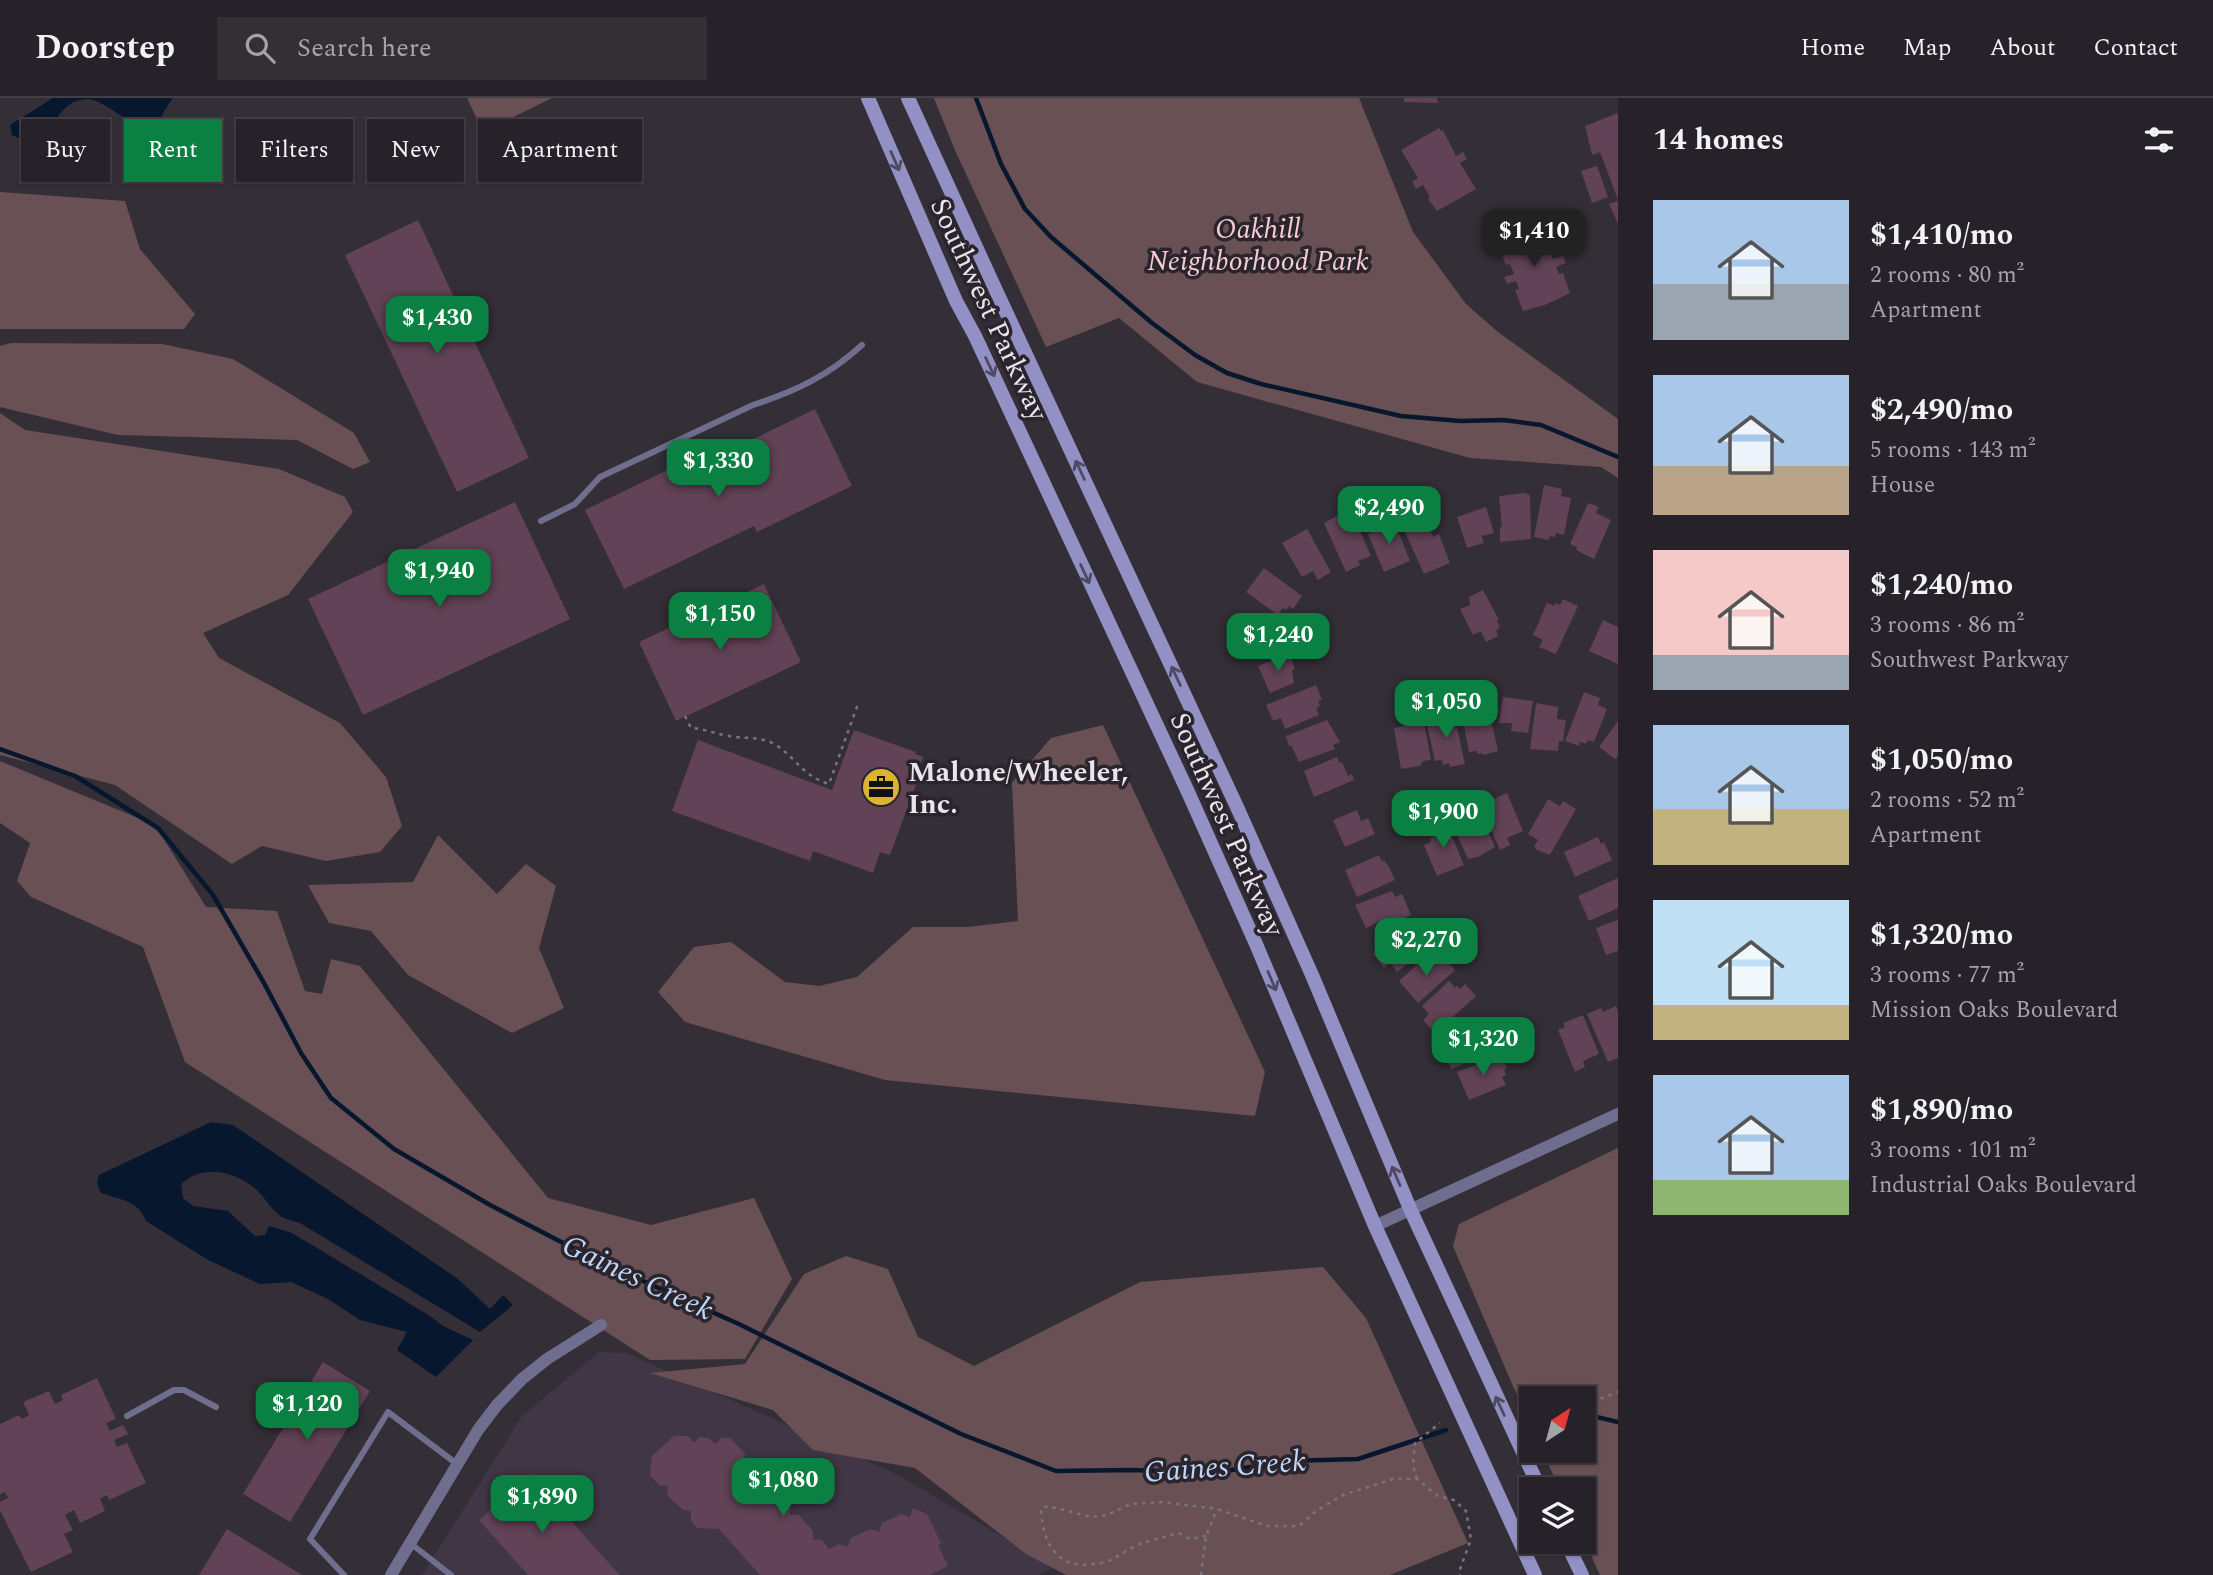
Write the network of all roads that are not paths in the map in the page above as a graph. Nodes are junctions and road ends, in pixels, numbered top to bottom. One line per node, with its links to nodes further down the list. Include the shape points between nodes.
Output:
1 (868, 98): 7 (main road, Southwest Parkway, one-way to 7, via 957,301 1188,792)
2 (908, 98): 6 (main road, Southwest Parkway, one-way to 2, via 1237,807)
3 (862, 345): 4 (lane, via 831,371 780,397 753,405 600,477 575,504)
4 (541, 521)
5 (1618, 1114): 6 (street)
6 (1411, 1211): 7 (street); 12 (main road, Southwest Parkway, one-way to 6)
7 (1375, 1226): 18 (main road, Southwest Parkway)
8 (601, 1325): 11 (street, via 517,1384 478,1430)
9 (216, 1407): 10 (lane, via 184,1390 174,1390)
10 (127, 1416)
11 (457, 1465): 13 (street); 15 (lane, via 388,1412 310,1539)
12 (1534, 1477)
13 (410, 1543): 16 (street); 17 (lane)
14 (1572, 1554): 19 (main road)
15 (344, 1575)
16 (391, 1575)
17 (451, 1575)
18 (1535, 1575)
19 (1582, 1575)

